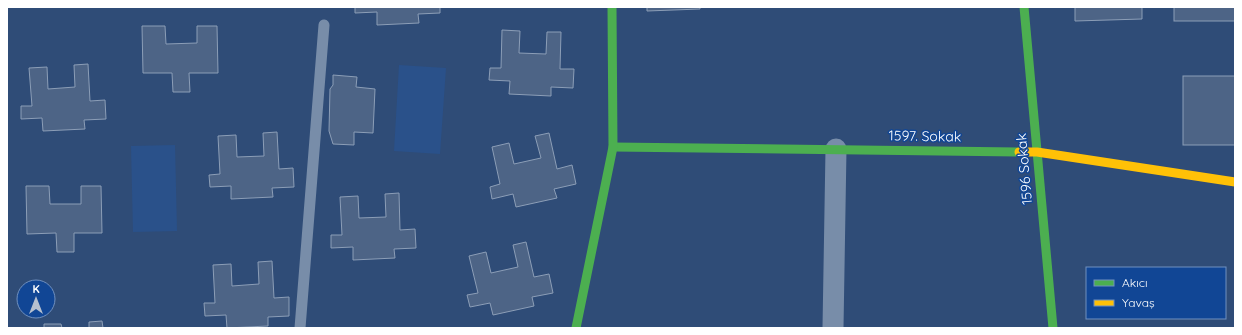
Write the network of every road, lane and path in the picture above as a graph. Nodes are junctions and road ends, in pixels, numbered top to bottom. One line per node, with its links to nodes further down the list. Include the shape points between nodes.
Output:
1 (612, 7): 4 (street)
2 (1024, 7): 6 (street, 1596 Sokak)
3 (324, 25): 8 (lane)
4 (613, 147): 5 (street, 1597. Sokak); 9 (street)
5 (836, 149): 6 (street, 1597. Sokak); 10 (street)
6 (1037, 152): 7 (street, 1597. Sokak); 11 (street, 1596 Sokak)
7 (1235, 182)
8 (300, 328)
9 (576, 328)
10 (833, 328)
11 (1053, 328)

